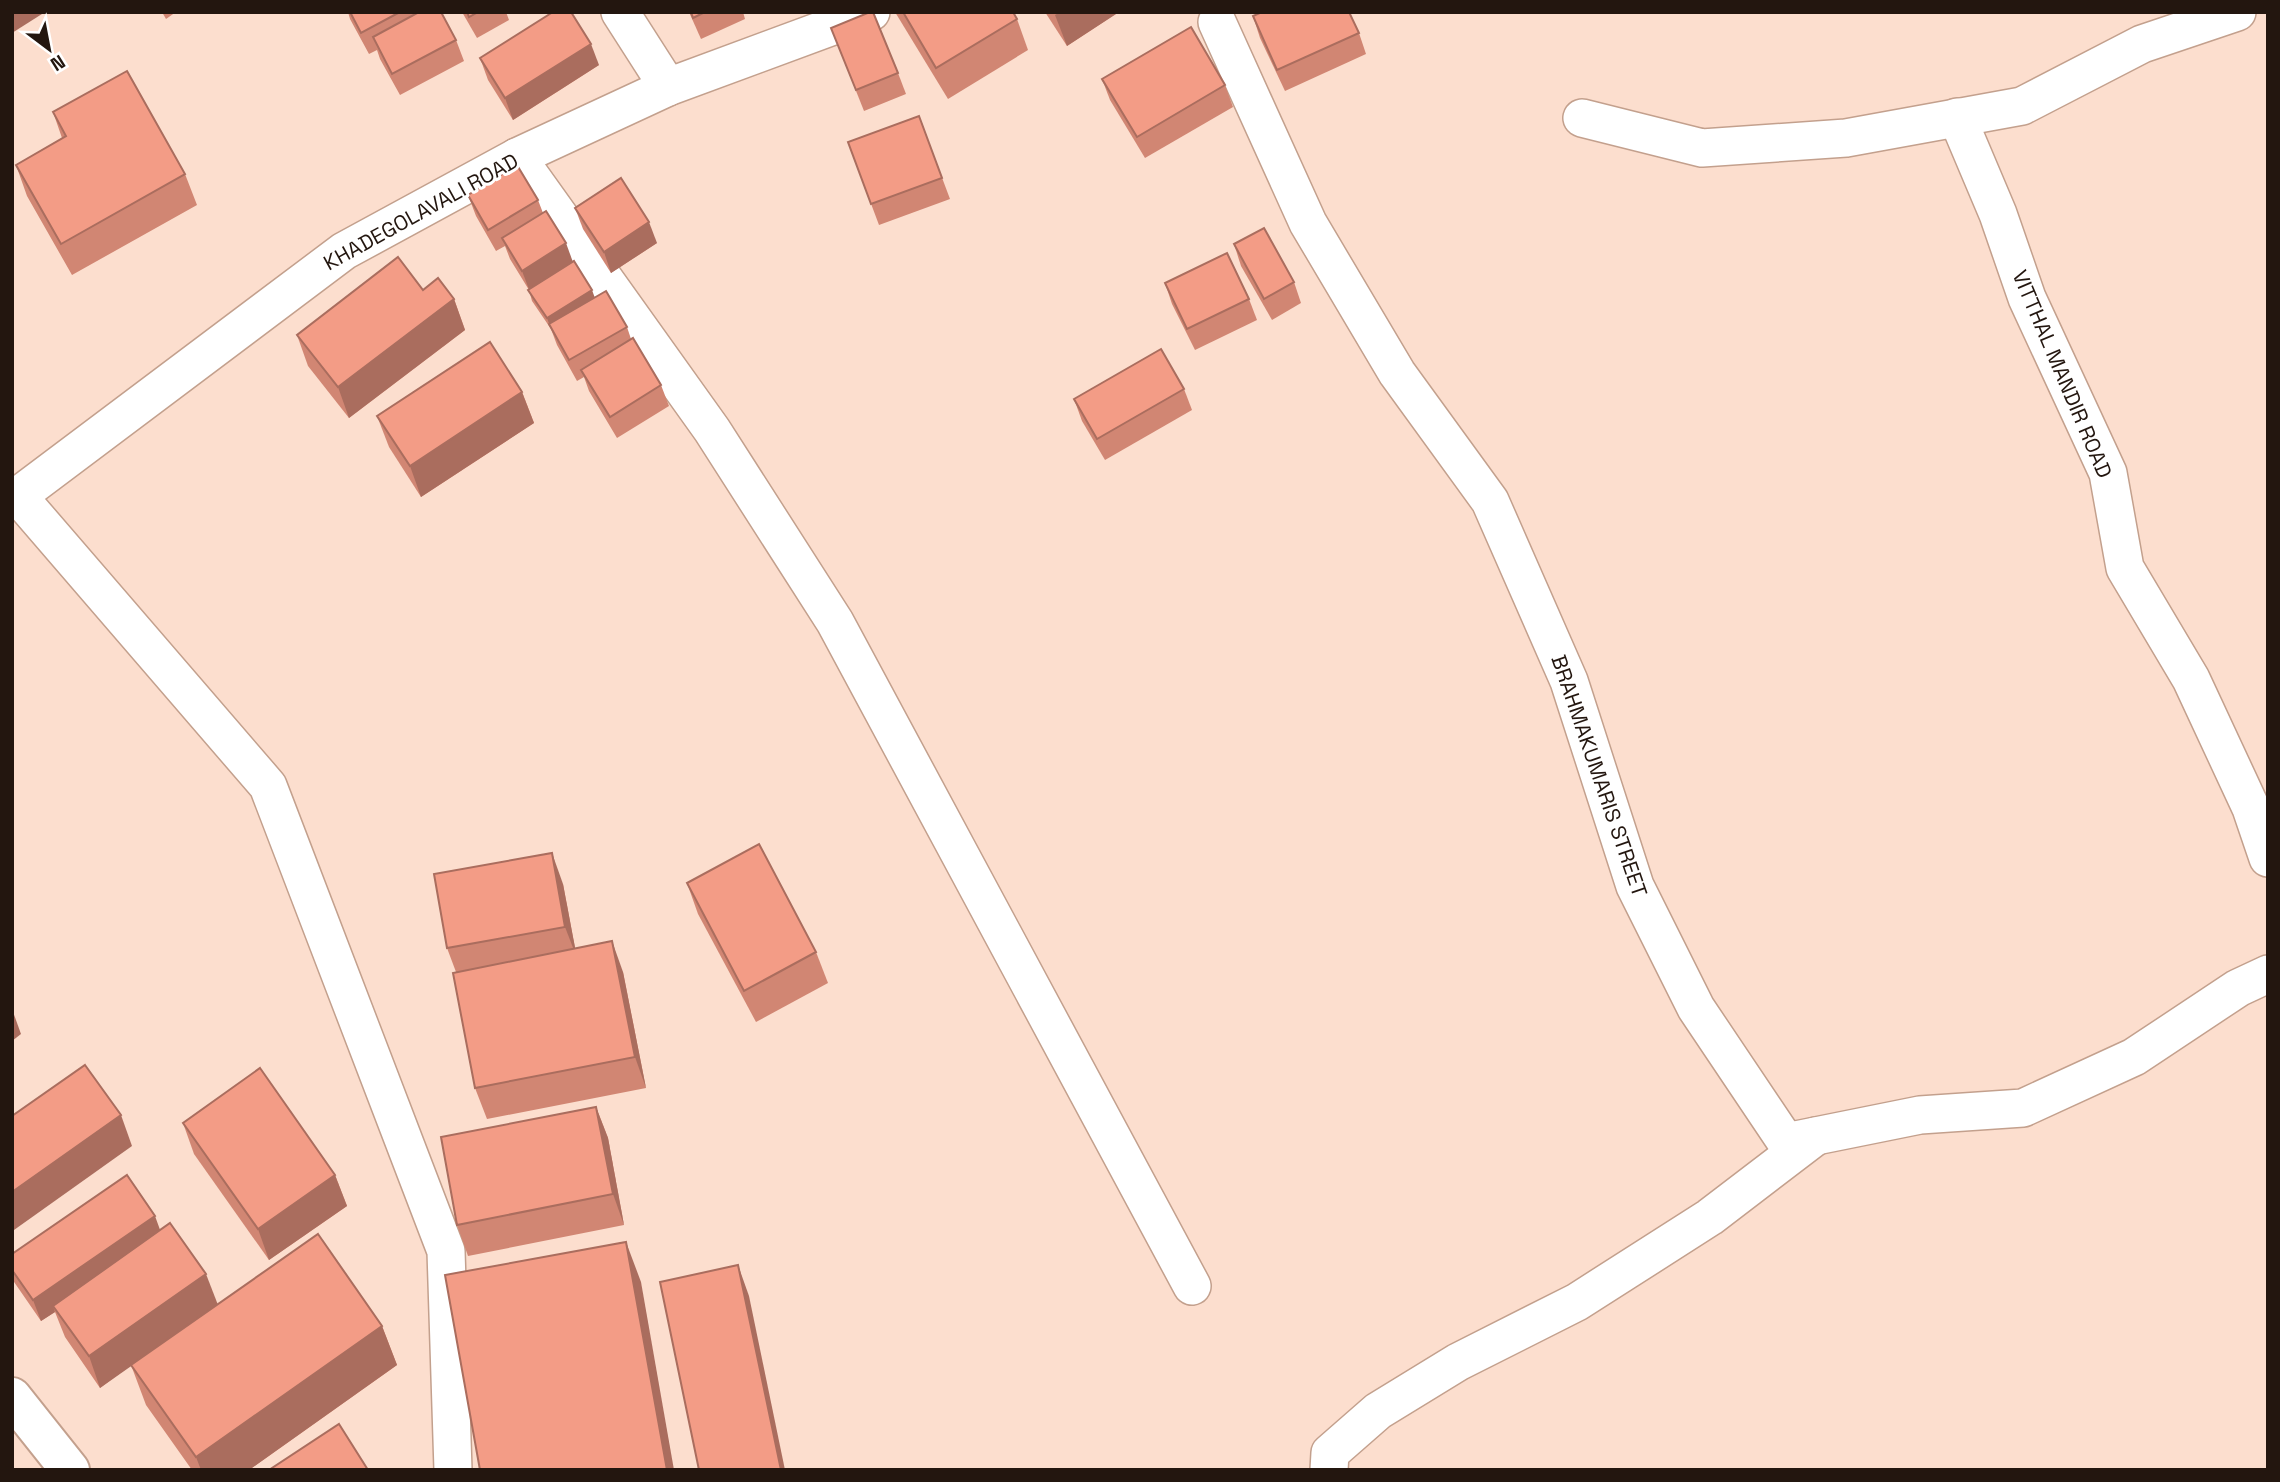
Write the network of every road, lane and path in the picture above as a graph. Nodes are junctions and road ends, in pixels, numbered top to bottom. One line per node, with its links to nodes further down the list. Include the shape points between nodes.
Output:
1 (620, 12): 5 (street)
2 (871, 12): 5 (street, KHADEGOLAVALI ROAD)
3 (2237, 12): 6 (street, via 2142,44 2022,106)
4 (1217, 22): 12 (street, BRAHMAKUMARIS STREET, via 1308,223 1397,373 1490,501 1569,681 1635,886 1696,1008 1786,1142)
5 (668, 87): 8 (street, KHADEGOLAVALI ROAD)
6 (1957, 117): 7 (street, via 1846,138 1702,148); 10 (street, VITTHAL MANDIR ROAD, via 2027,298 2108,473 2125,568 2191,679 2251,808)
7 (1582, 118)
8 (517, 157): 9 (street, KHADEGOLAVALI ROAD, via 344,251); 13 (street, via 712,430 835,622)
9 (15, 496): 16 (street, via 268,786 446,1251)
10 (2268, 858)
11 (2268, 974): 12 (street, BRAHMAKUMARIS STREET, via 2238,988 2134,1057 2023,1108 1920,1115)
12 (1817, 1136): 17 (street, via 1710,1217 1577,1302 1458,1362 1378,1411 1330,1454)
13 (1192, 1286)
14 (12, 1397): 15 (street)
15 (70, 1470)
16 (453, 1470)
17 (1329, 1470)

